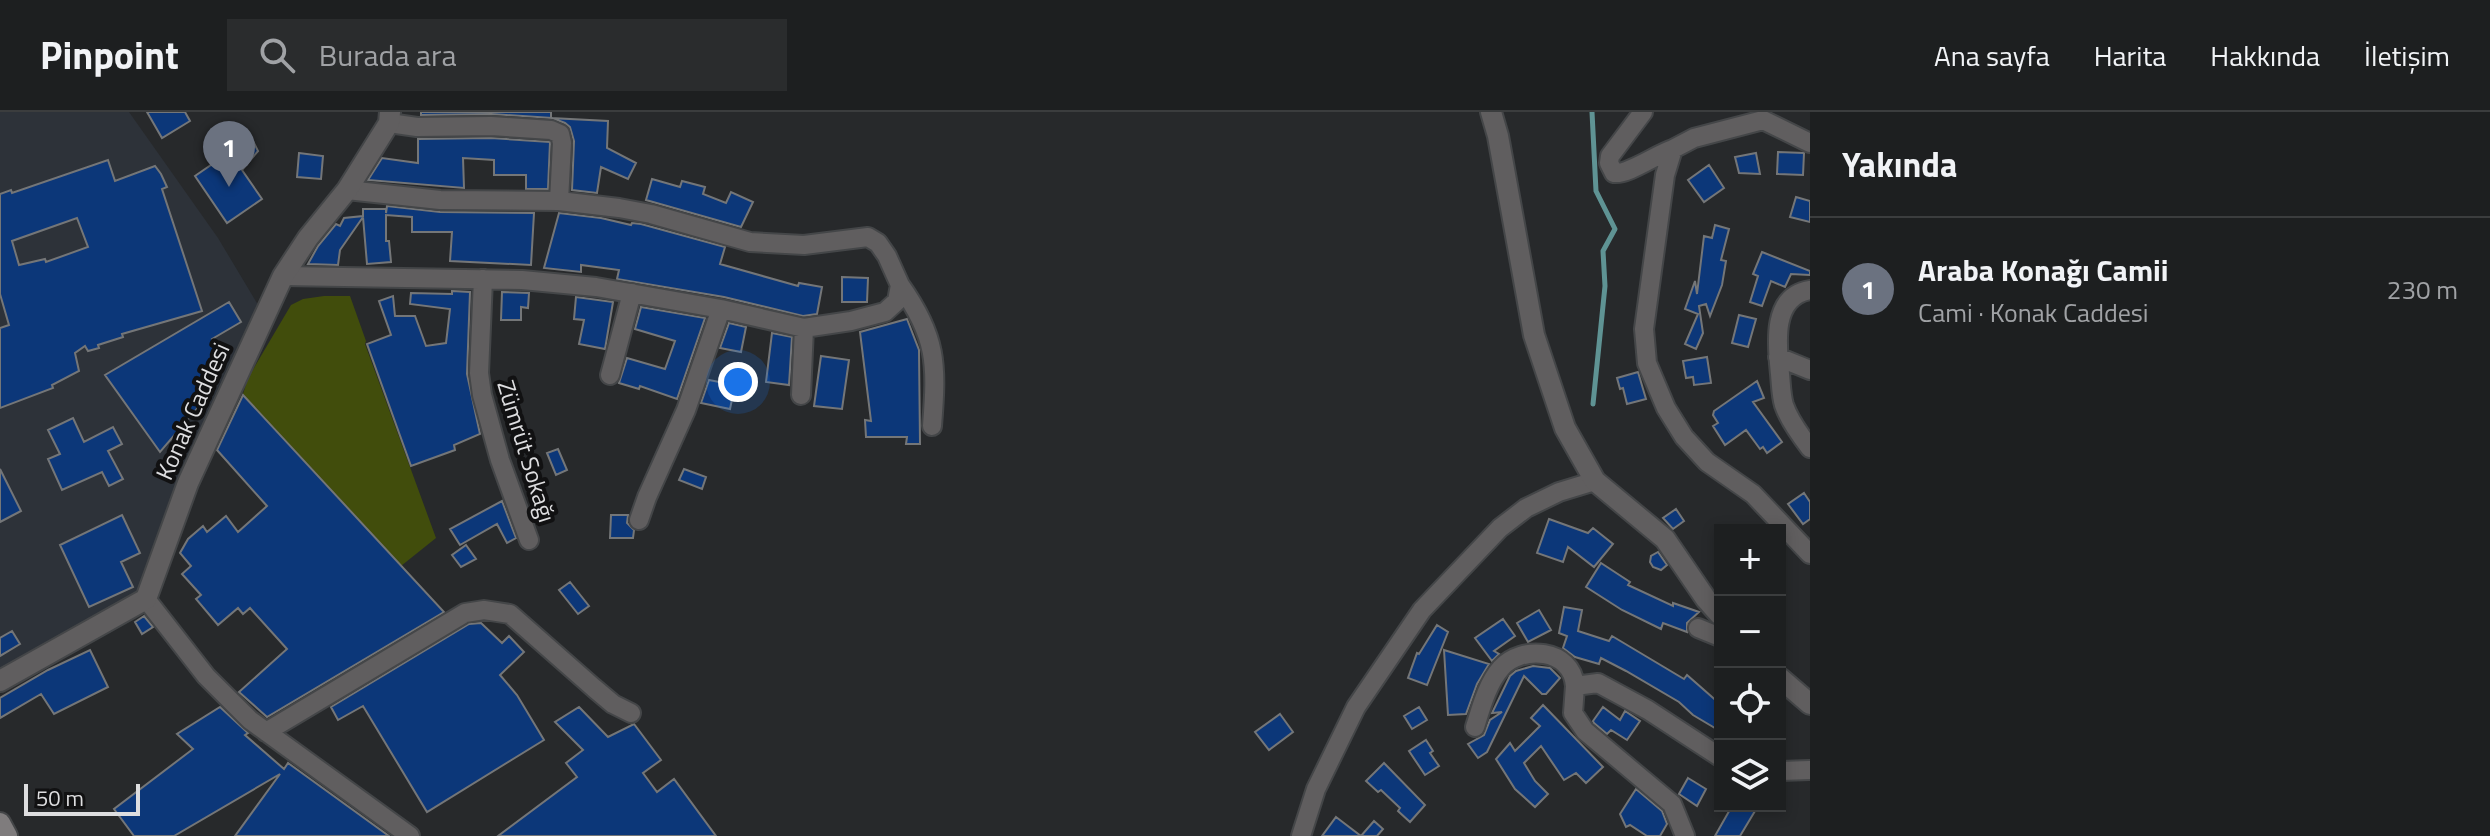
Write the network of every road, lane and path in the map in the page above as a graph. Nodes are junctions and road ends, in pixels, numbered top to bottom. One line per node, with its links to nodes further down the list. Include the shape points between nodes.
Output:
1 (1491, 112): 21 (street, via 1534,335 1565,428)
2 (1643, 112): 5 (street, via 1610,156 1614,173 1625,173)
3 (390, 118): 6 (street, Konak Caddesi); 7 (street, via 417,127 491,126 560,134)
4 (1810, 143): 5 (street, via 1763,120 1694,138)
5 (1673, 149): 24 (street, via 1644,329 1647,363 1684,437 1707,462 1753,494)
6 (347, 190): 7 (street, via 440,200); 8 (street, Konak Caddesi)
7 (559, 201): 10 (street, via 651,214 750,242 804,245 868,237 887,256)
8 (283, 276): 9 (street); 25 (street, Konak Caddesi, via 188,483)
9 (483, 279): 12 (street); 23 (street, Zümrüt Sokağı, via 482,395)
10 (900, 285): 14 (street, via 897,301 885,312); 19 (street, via 932,346)
11 (1810, 290): 15 (street, via 1796,294 1785,308 1776,333)
12 (632, 293): 13 (street); 17 (street)
13 (721, 309): 14 (street); 22 (street)
14 (804, 328): 18 (street)
15 (1778, 357): 16 (street); 20 (street, via 1784,404)
16 (1810, 370)
17 (610, 375)
18 (801, 395)
19 (932, 426)
20 (1810, 448)
21 (1595, 481): 26 (street, via 1665,539); 43 (street, via 1526,508 1422,610 1356,707 1316,789)
22 (639, 520)
23 (529, 540)
24 (1810, 554)
25 (146, 599): 29 (street); 35 (street, via 206,676)
26 (1714, 608)
27 (1698, 628): 28 (street)
28 (1714, 635)
29 (0, 681)
30 (1786, 683): 32 (street)
31 (1575, 686): 34 (street, via 1563,660 1522,656 1502,667); 36 (street, via 1598,683); 40 (street, via 1573,713 1585,731 1672,804)
32 (1810, 704)
33 (631, 713): 35 (street, via 613,704 510,614 484,610 465,613)
34 (1475, 727)
35 (266, 732): 42 (street)
36 (1714, 753)
37 (1810, 770): 38 (street)
38 (1786, 771)
39 (0, 823): 41 (main road)
40 (1686, 835)
41 (7, 836)
42 (410, 836)
43 (1301, 836)

